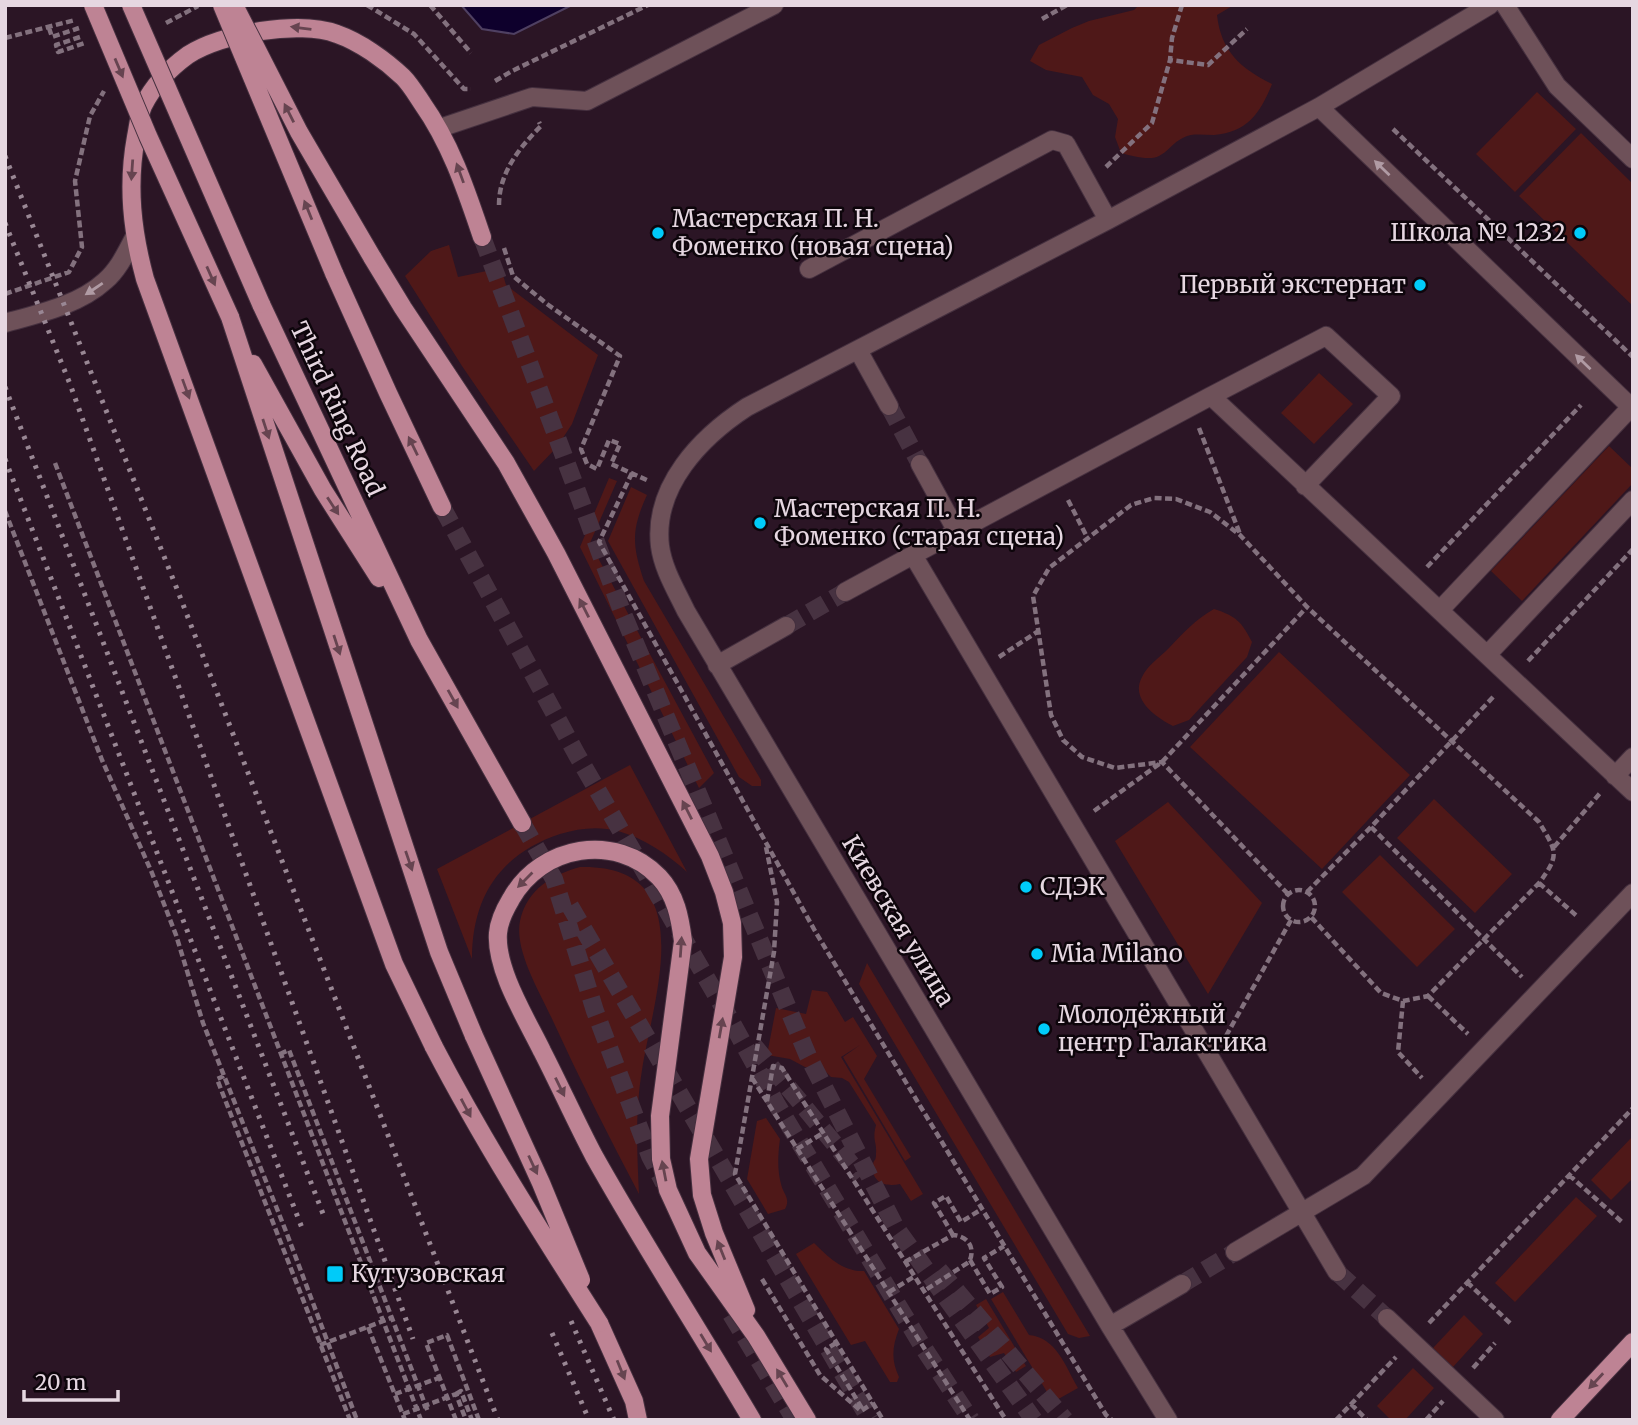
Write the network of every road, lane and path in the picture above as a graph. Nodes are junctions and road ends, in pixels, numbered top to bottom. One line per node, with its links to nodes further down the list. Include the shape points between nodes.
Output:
1 (93, 5): 39 (main road, one-way to 39, bridge)
2 (131, 5): 68 (main road, Third Ring Road, bridge, via 261,304)
3 (222, 5): 55 (main road, one-way to 3, bridge, via 334,273)
4 (234, 5): 126 (main road, one-way to 4, bridge, via 702,1195 699,1158 733,957 732,923 710,856 506,463 372,257 299,132)
5 (367, 5): 24 (path, via 414,34 464,89)
6 (430, 5): 21 (path)
7 (648, 5): 23 (path)
8 (774, 5): 27 (street, via 587,101 532,97)
9 (1067, 5): 13 (path)
10 (1182, 5): 22 (path)
11 (1490, 5): 25 (street, Киевская улица)
12 (1506, 5): 29 (street, via 1557,86)
13 (1042, 19)
14 (87, 26): 15 (path, via 52,37)
15 (49, 28)
16 (1247, 29): 22 (path, via 1208,65)
17 (39, 30): 19 (path)
18 (89, 33): 20 (path, via 56,45)
19 (5, 38)
20 (58, 52)
21 (471, 53)
22 (1170, 60): 30 (path, via 1152,123)
23 (493, 83)
24 (474, 89)
25 (1319, 107): 32 (street, Киевская улица); 47 (street, one-way to 25)
26 (541, 126): 31 (path, via 521,146 507,171)
27 (440, 128): 33 (main road, one-way to 33, via 404,78 336,33 292,27 233,36 189,54 159,80 142,109 130,196); 34 (main road, one-way to 27)
28 (1393, 129): 42 (path)
29 (1633, 159)
30 (1088, 184): 32 (street); 37 (street, via 1066,144 1052,140)
31 (499, 212)
32 (1108, 220): 41 (street, Киевская улица)
33 (135, 236): 40 (street, one-way to 40, via 105,281 80,299); 122 (main road, one-way to 122, bridge, via 145,279 394,964 471,1118)
34 (482, 237)
35 (503, 244): 50 (path, via 513,276 620,356 581,449 587,464 597,469 610,440 620,443 611,464)
36 (82, 247): 38 (path, via 69,272)
37 (809, 269)
38 (5, 294)
39 (230, 317): 68 (main road, one-way to 68, via 323,490); 122 (main road, one-way to 122, bridge, via 439,952)
40 (5, 323)
41 (858, 350): 45 (street); 70 (street, Киевская улица, via 723,423 686,462 670,489 660,525 660,547 668,575)
42 (1633, 357)
43 (1211, 396): 46 (street); 53 (street); 53 (street, via 1326,336 1391,396)
44 (1581, 405): 62 (path)
45 (889, 406)
46 (1191, 407): 51 (street); 58 (path)
47 (1632, 408): 65 (street)
48 (55, 463): 95 (path)
49 (920, 464): 57 (street)
50 (632, 473): 52 (path); 81 (path, via 599,542)
51 (1056, 478): 57 (street); 59 (path)
52 (656, 484)
53 (1305, 486): 62 (street)
54 (1633, 500): 69 (street)
55 (442, 507)
56 (5, 511): 97 (path, via 176,934)
57 (956, 530): 61 (street)
58 (1240, 535): 59 (path, via 1210,512 1176,499 1154,498 1131,505); 64 (path)
59 (1087, 537): 67 (path, via 1049,568 1033,596)
60 (1633, 549): 72 (path)
61 (913, 555): 63 (street); 71 (street)
62 (1411, 584): 65 (street)
63 (845, 592)
64 (1307, 607): 73 (path); 75 (path)
65 (1440, 610): 69 (street)
66 (786, 626): 70 (street)
67 (1037, 632): 71 (path); 75 (path, via 1051,715 1063,740 1082,757 1115,768)
68 (419, 640): 78 (main road, Third Ring Road, one-way to 78)
69 (1487, 655): 72 (street)
70 (717, 665): 124 (street, Киевская улица)
71 (981, 669): 79 (street)
72 (1511, 678): 73 (path); 76 (street)
73 (1452, 741): 80 (path); 82 (path, via 1539,822)
74 (1633, 757): 76 (street)
75 (1162, 762): 79 (path); 86 (path)
76 (1615, 776): 77 (street); 82 (path)
77 (1633, 792)
78 (522, 823)
79 (1073, 826): 96 (street)
80 (1371, 827): 84 (path); 90 (path)
81 (765, 840): 98 (path, via 777,902 774,952); 105 (path)
82 (1554, 847): 83 (path, via 1553,865)
83 (1539, 883): 89 (path); 90 (path)
84 (1307, 892): 86 (path); 87 (path, via 1315,904)
85 (1633, 893): 89 (street)
86 (1288, 894): 88 (path, via 1283,908)
87 (1311, 917): 88 (path); 93 (path, via 1381,993)
88 (1291, 920): 96 (path)
89 (1595, 932): 91 (street)
90 (1482, 939): 91 (path); 92 (path)
91 (1538, 992): 94 (street)
92 (1428, 996): 93 (path); 94 (path)
93 (1403, 1001): 99 (path, via 1398,1052)
94 (1484, 1049): 99 (street)
95 (280, 1054): 120 (path, via 289,1050); 144 (path)
96 (1211, 1061): 106 (street)
97 (224, 1076): 131 (path, via 217,1079); 143 (path)
98 (752, 1078): 100 (path); 129 (path, via 735,1174)
99 (1439, 1096): 106 (street, via 1363,1176)
100 (767, 1101): 102 (path, via 774,1066 782,1068); 103 (path)
101 (1633, 1108): 104 (path)
102 (823, 1133): 103 (path); 112 (path)
103 (797, 1149): 119 (path)
104 (1569, 1175): 107 (path); 116 (path)
105 (982, 1209): 108 (path, via 961,1222 946,1196 934,1203); 109 (path)
106 (1301, 1213): 110 (street); 114 (street)
107 (1622, 1222)
108 (953, 1235): 111 (path, via 970,1244); 112 (path)
109 (1004, 1246): 111 (path, via 984,1258 1002,1287 990,1294); 155 (path)
110 (1235, 1252)
111 (970, 1261): 118 (path)
112 (905, 1262): 115 (path)
113 (758, 1271): 139 (path, via 820,1375)
114 (1336, 1272)
115 (915, 1276): 118 (path); 119 (path)
116 (1467, 1282): 123 (path); 127 (path)
117 (1182, 1284): 124 (street)
118 (924, 1290): 154 (path)
119 (888, 1292): 153 (path)
120 (391, 1318): 125 (path, bridge); 140 (path)
121 (1387, 1318): 127 (street)
122 (599, 1323): 149 (main road, one-way to 149)
123 (1512, 1325)
124 (1110, 1326): 156 (street, Киевская улица)
125 (368, 1327): 131 (path, bridge); 134 (path)
126 (756, 1336): 150 (main road, one-way to 150, via 697,1253 667,1190 663,1169 660,1116 683,941 674,898 660,878 620,852 570,851 543,864 519,884 503,913 498,933 500,954 594,1155); 151 (main road, one-way to 126)
127 (1411, 1341): 138 (path); 160 (street)
128 (1633, 1342): 161 (main road, one-way to 161)
129 (836, 1343): 137 (path); 139 (path, via 826,1349)
130 (1495, 1343): 132 (path)
131 (320, 1345): 142 (path)
132 (1471, 1370)
133 (444, 1376): 134 (path, bridge)
134 (395, 1394): 141 (path)
135 (456, 1394): 141 (path, bridge); 146 (path, bridge); 147 (path, via 461,1391)
136 (1446, 1398): 159 (path)
137 (873, 1403): 139 (path); 152 (path)
138 (1351, 1404): 157 (path); 158 (path)
139 (863, 1410)
140 (428, 1412)
141 (404, 1417)
142 (349, 1420)
143 (357, 1420)
144 (421, 1420)
145 (456, 1420): 148 (path, via 426,1343 447,1335)
146 (466, 1420)
147 (472, 1420)
148 (479, 1420)
149 (638, 1420)
150 (752, 1420)
151 (807, 1420)
152 (883, 1420)
153 (970, 1420)
154 (1006, 1420)
155 (1112, 1420)
156 (1167, 1420)
157 (1336, 1420)
158 (1367, 1420)
159 (1426, 1420)
160 (1495, 1420)
161 (1560, 1420)

